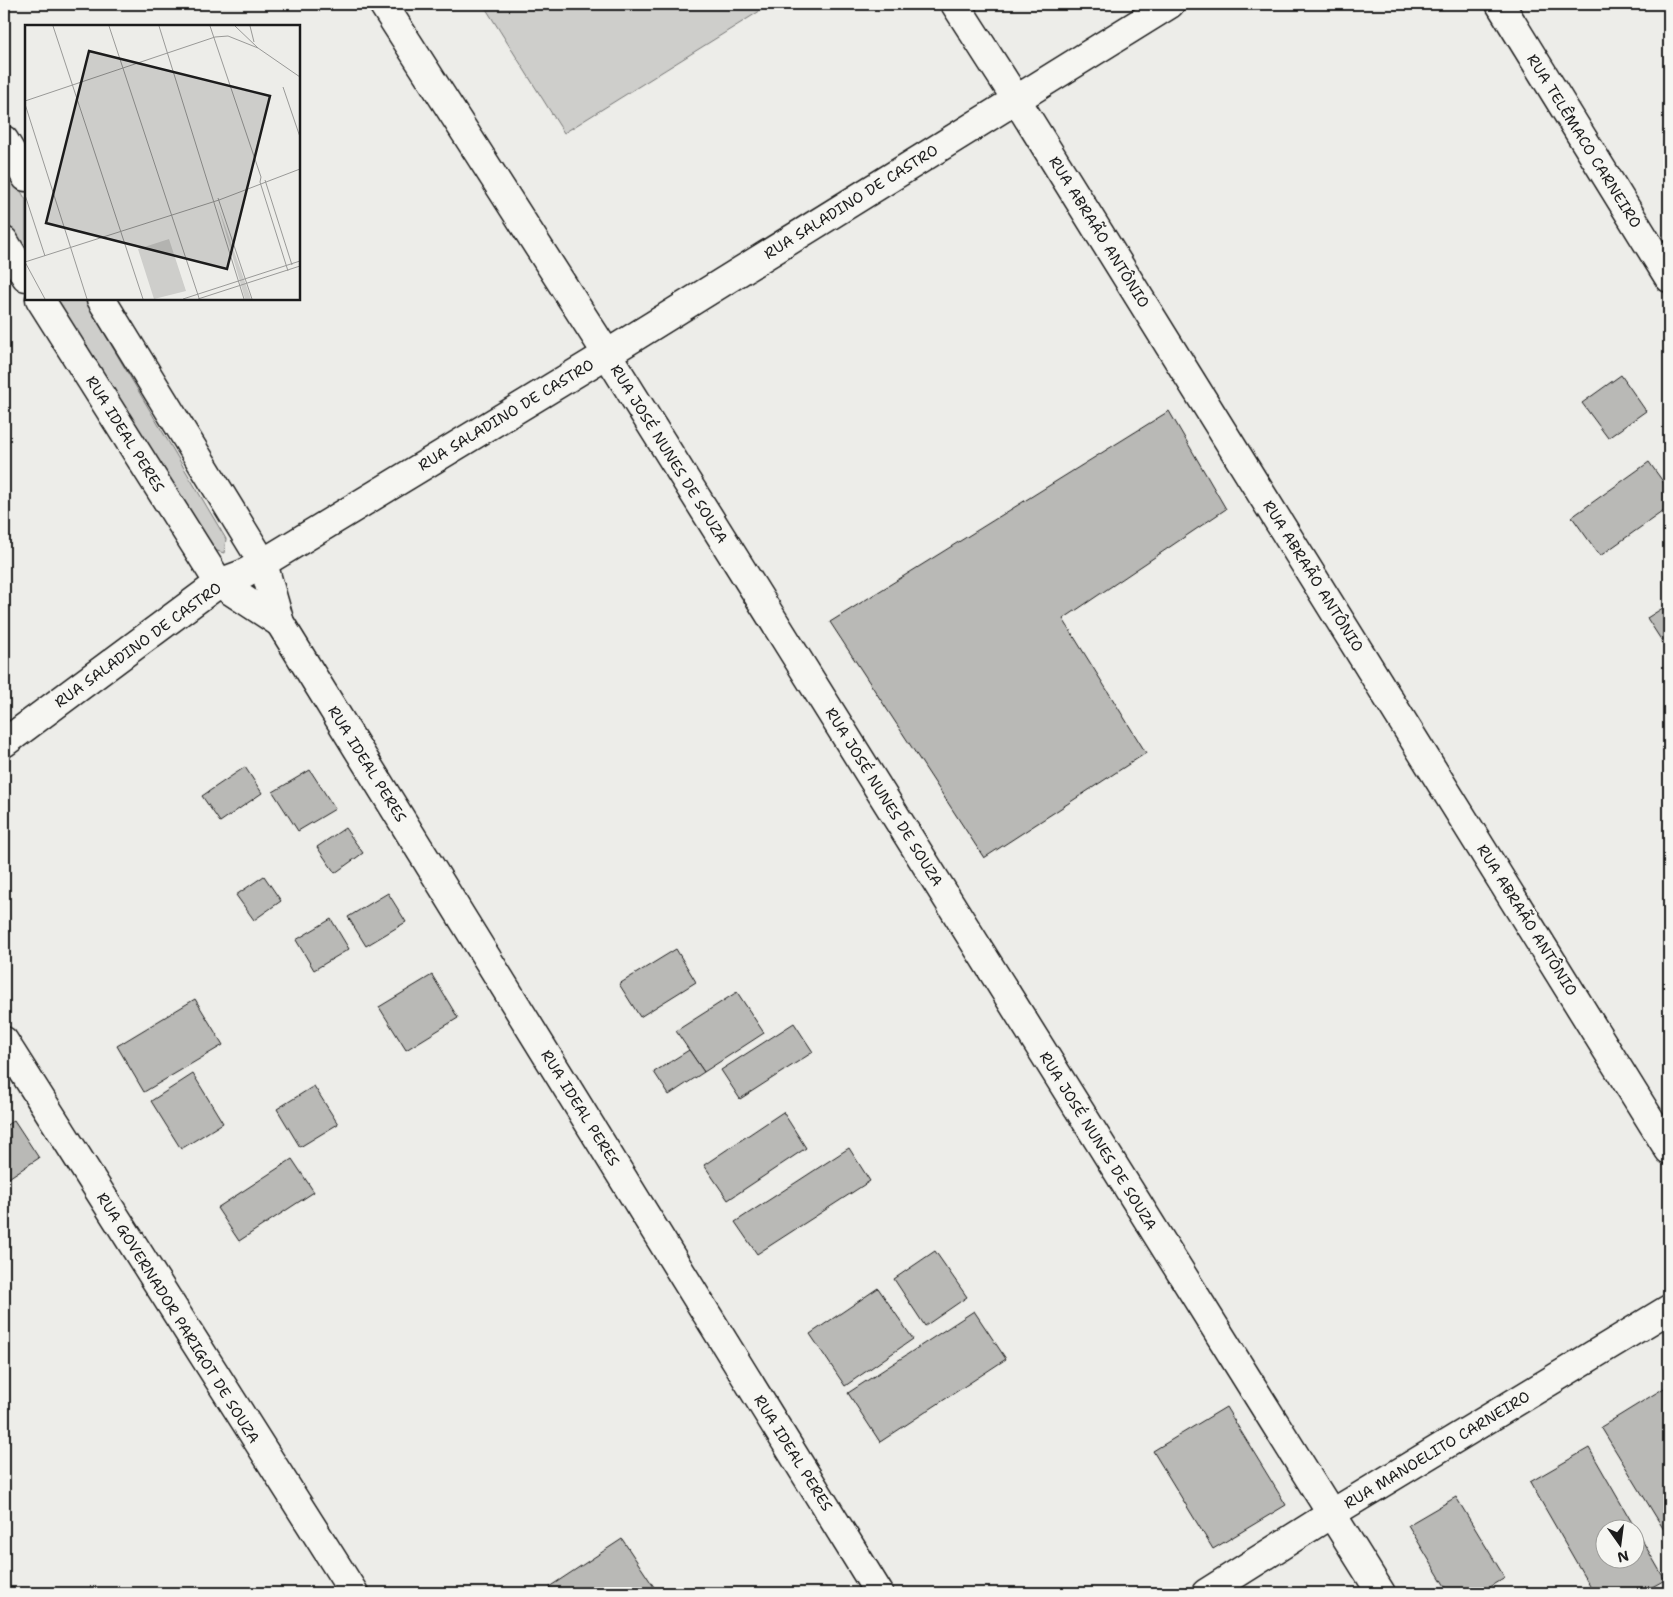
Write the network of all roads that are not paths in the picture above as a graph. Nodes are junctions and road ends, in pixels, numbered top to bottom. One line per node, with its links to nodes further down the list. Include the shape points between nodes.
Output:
1 (383, 4): 13 (street, RUA JOSÉ NUNES DE SOUZA)
2 (955, 4): 5 (street, RUA ABRAÃO ANTÔNIO)
3 (1170, 4): 5 (street, RUA SALADINO DE CASTRO)
4 (1500, 4): 10 (street, RUA TELÊMACO CARNEIRO)
5 (1016, 99): 13 (street, RUA SALADINO DE CASTRO); 19 (street, RUA ABRAÃO ANTÔNIO)
6 (4, 140): 7 (street)
7 (25, 175)
8 (4, 241): 9 (street)
9 (25, 275)
10 (1669, 278)
11 (41, 300): 15 (street, RUA IDEAL PERES)
12 (102, 300): 14 (street, RUA IDEAL PERES)
13 (607, 354): 14 (street, RUA SALADINO DE CASTRO); 21 (street, RUA JOSÉ NUNES DE SOUZA)
14 (262, 563): 15 (street, RUA SALADINO DE CASTRO); 16 (street, RUA IDEAL PERES)
15 (219, 583): 16 (street, RUA IDEAL PERES); 17 (street, RUA SALADINO DE CASTRO)
16 (280, 623): 23 (street, RUA IDEAL PERES)
17 (4, 743)
18 (4, 1042): 22 (street, RUA GOVERNADOR PARIGOT DE SOUZA)
19 (1669, 1150)
20 (1669, 1309): 21 (street, RUA MANOELITO CARNEIRO)
21 (1331, 1514): 24 (street, RUA MANOELITO CARNEIRO); 25 (street, RUA JOSÉ NUNES DE SOUZA)
22 (354, 1593)
23 (880, 1593)
24 (1206, 1593)
25 (1381, 1593)

